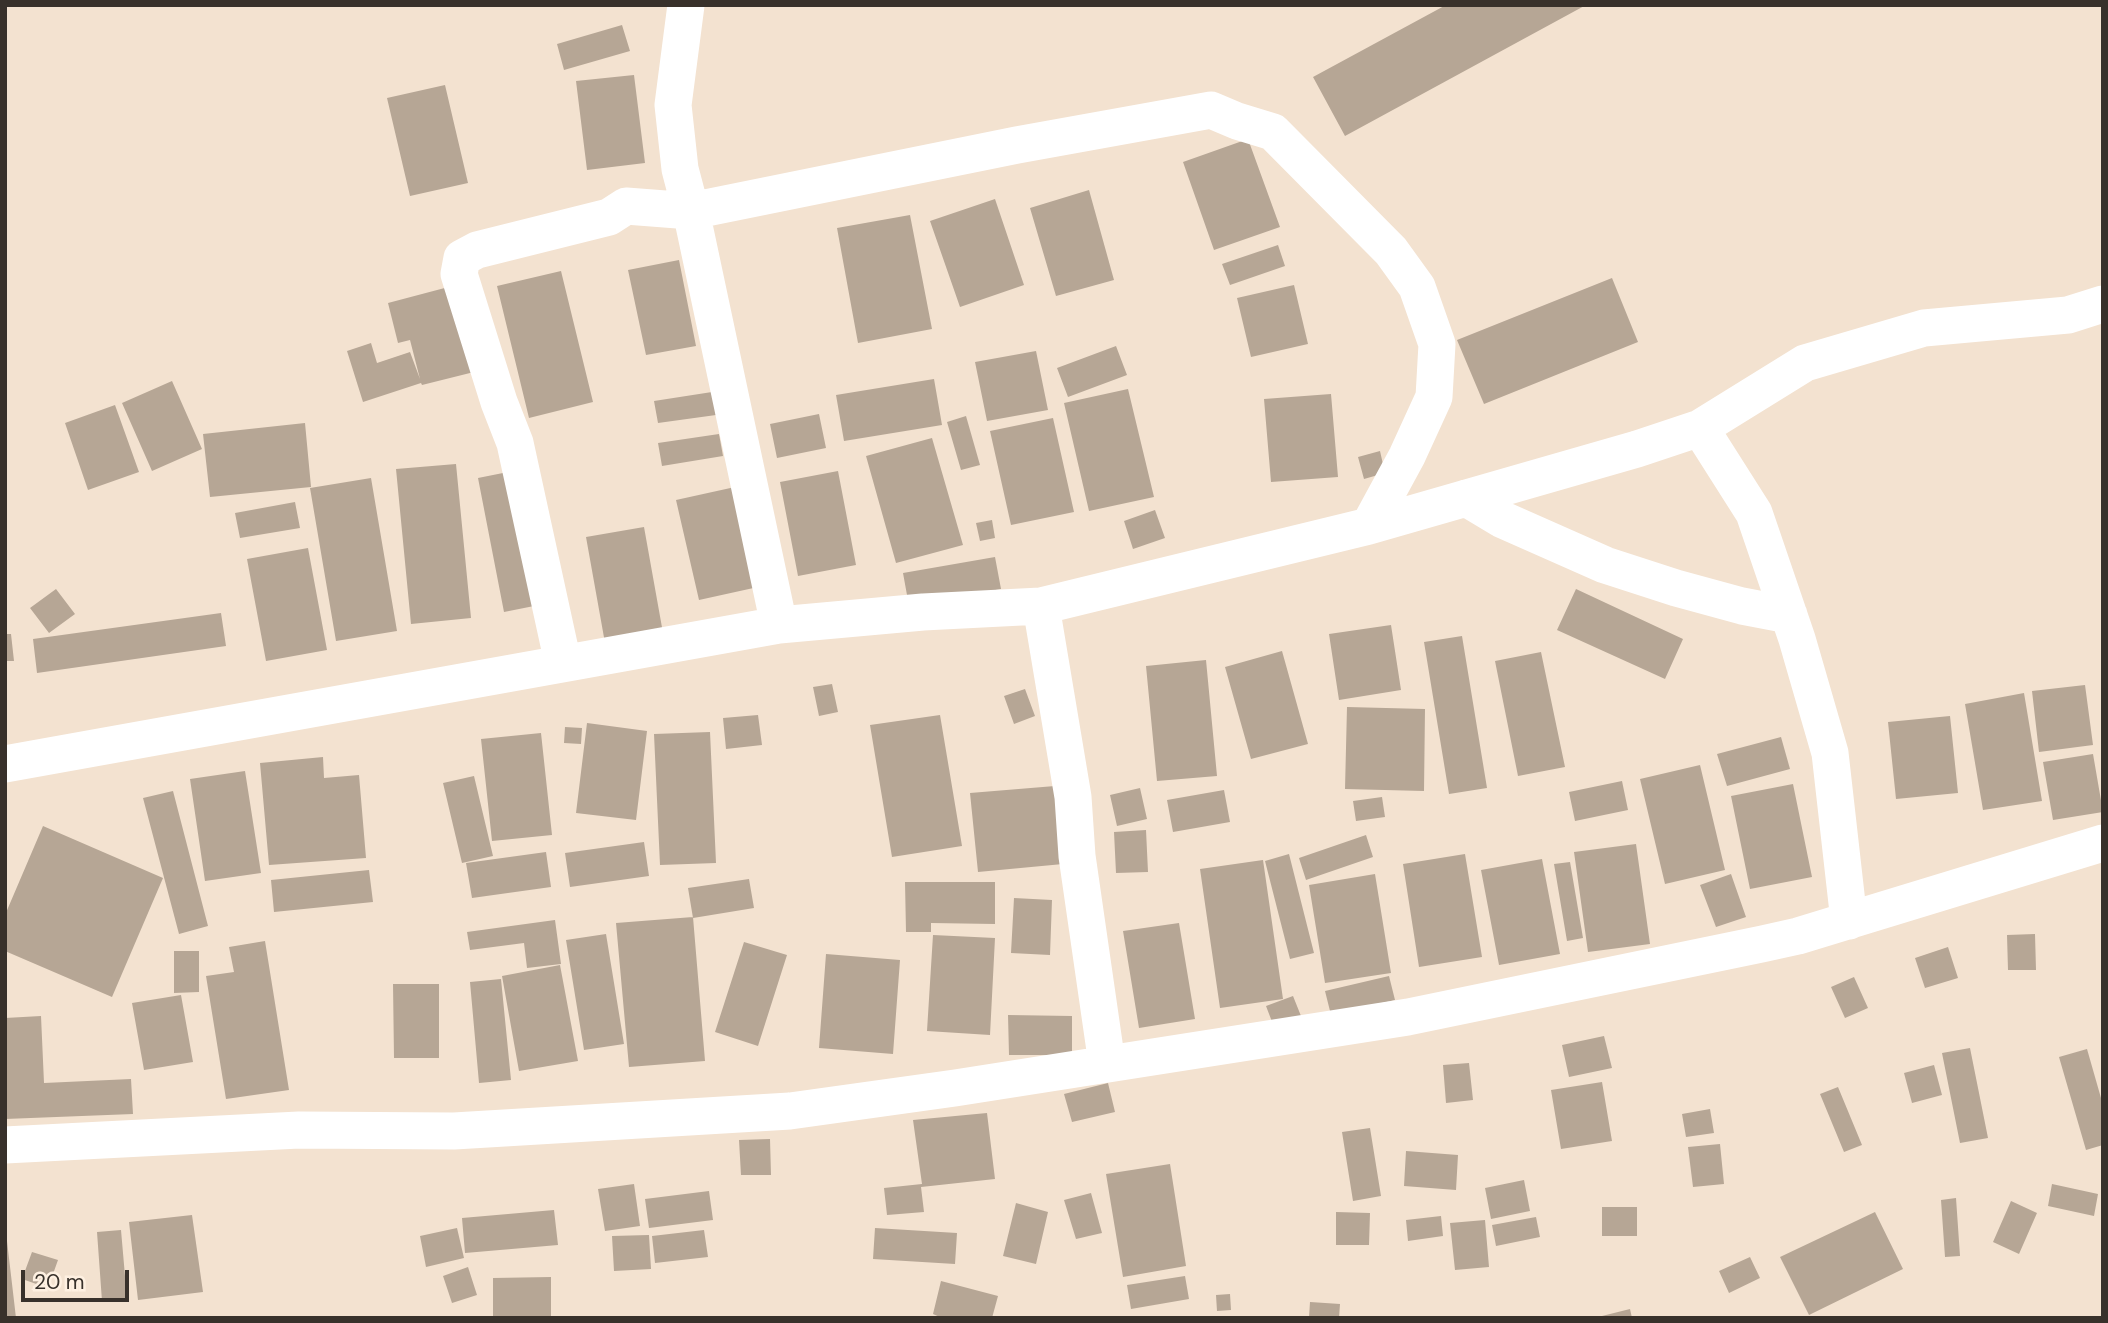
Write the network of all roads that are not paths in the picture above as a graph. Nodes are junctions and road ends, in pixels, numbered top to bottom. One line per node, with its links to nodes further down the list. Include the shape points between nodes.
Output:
1 (686, 5): 2 (street, via 673,105 680,169)
2 (691, 211): 6 (street, via 1212,110 1273,132 1391,251 1418,286 1437,344 1434,397); 9 (street); 10 (street, via 626,206 609,218 477,250 462,258 459,274 515,443)
3 (2103, 304): 4 (street, via 2068,315 1924,328 1805,363)
4 (1700, 428): 5 (street); 8 (street, via 1754,513)
5 (1466, 498): 6 (street); 8 (street, via 1501,519 1605,565)
6 (1369, 526): 7 (street)
7 (1041, 606): 9 (street); 14 (street, via 1073,797)
8 (1790, 615): 13 (street, via 1829,753)
9 (779, 625): 10 (street)
10 (562, 663): 11 (street)
11 (5, 764)
12 (2103, 843): 13 (street)
13 (1849, 920): 14 (street, via 1798,936 1408,1017)
14 (1107, 1064): 15 (street, via 790,1111 454,1131 299,1130)
15 (5, 1145)

